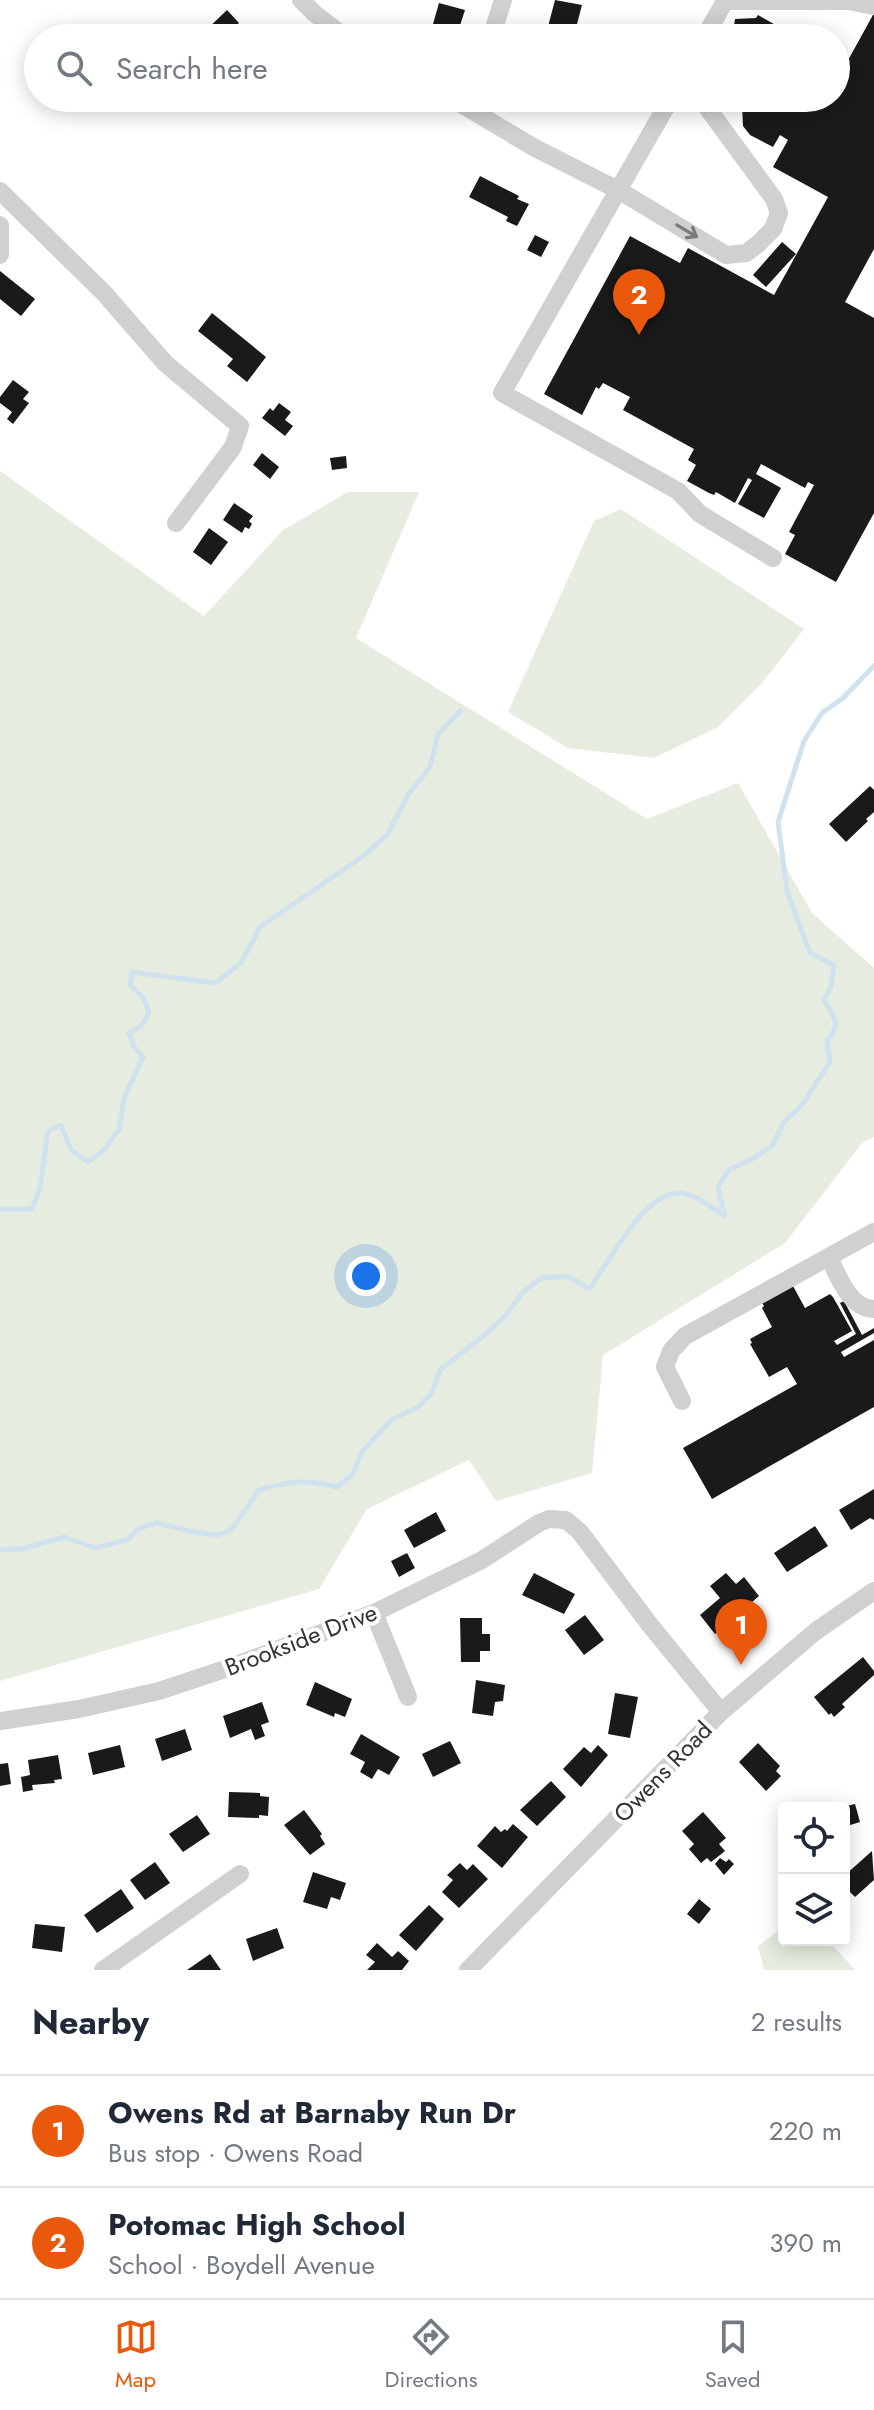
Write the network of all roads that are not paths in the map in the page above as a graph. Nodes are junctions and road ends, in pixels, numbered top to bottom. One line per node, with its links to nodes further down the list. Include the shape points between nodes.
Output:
1 (301, 0): 4 (street)
2 (503, 0): 5 (street)
3 (874, 6): 6 (street, via 848,1 725,1)
4 (329, 24)
5 (495, 24)
6 (712, 24)
7 (479, 112): 11 (street)
8 (663, 112): 11 (street)
9 (710, 112): 11 (street, one-way to 9, via 726,255 746,253 773,229 779,213)
10 (0, 191): 14 (street, via 104,293 165,363 240,426 233,447)
11 (620, 191): 15 (street, via 502,393 678,491 700,514)
12 (0, 225): 13 (street)
13 (0, 255)
14 (176, 523)
15 (773, 558)
16 (874, 1232): 17 (street)
17 (829, 1258): 18 (street, via 849,1295 863,1308); 19 (street, via 685,1336 665,1367)
18 (874, 1309)
19 (682, 1401)
20 (874, 1591): 23 (street, Owens Road, via 816,1631)
21 (374, 1613): 22 (street); 23 (street, Brookside Drive, via 482,1560 549,1519 566,1520); 24 (street, Brookside Drive, via 159,1691)
22 (408, 1697)
23 (721, 1712): 27 (street, Owens Road)
24 (0, 1721)
25 (240, 1874): 26 (street)
26 (103, 1970)
27 (468, 1970)

